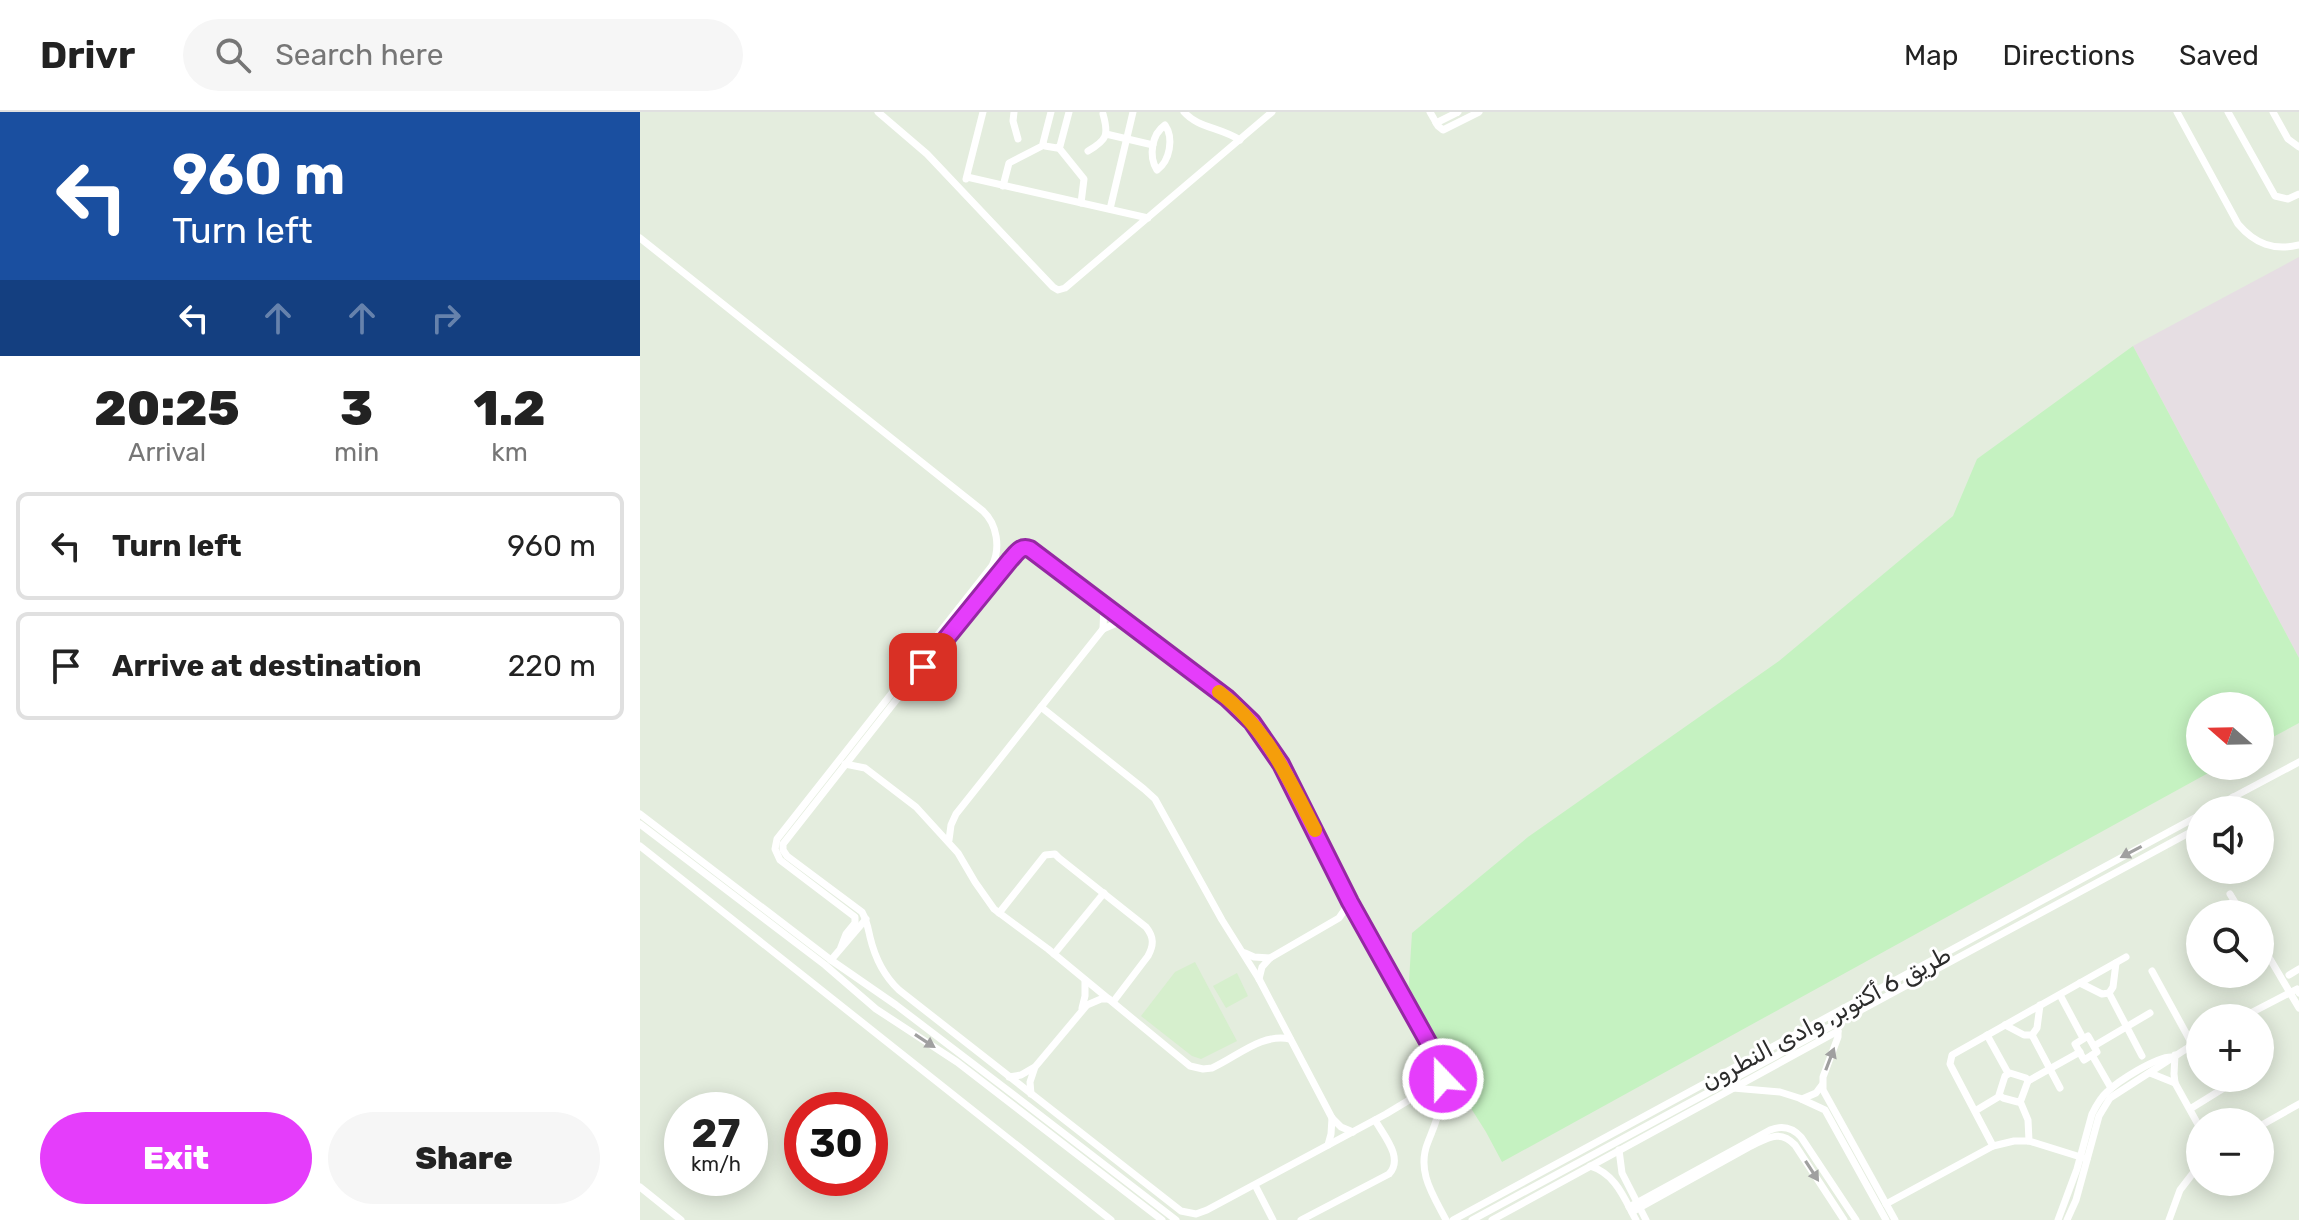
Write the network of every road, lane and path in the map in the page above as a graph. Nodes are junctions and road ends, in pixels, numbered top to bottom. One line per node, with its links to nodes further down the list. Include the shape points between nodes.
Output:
1 (878, 112): 27 (street)
2 (983, 112): 26 (street)
3 (1014, 112): 19 (street)
4 (1051, 112): 21 (street)
5 (1069, 112): 24 (street)
6 (1133, 112): 18 (street)
7 (1184, 112): 20 (street, via 1195,123)
8 (1272, 112): 20 (street)
9 (1430, 112): 16 (street)
10 (1458, 112): 16 (street)
11 (1479, 112): 16 (street, via 1446,130)
12 (2177, 112): 34 (street, via 2247,235 2271,247)
13 (2228, 112): 29 (street, via 2275,196 2288,199)
14 (2273, 112): 23 (street, via 2288,139)
15 (1103, 114): 17 (street)
16 (1436, 123)
17 (1106, 134): 18 (street); 25 (street)
18 (1127, 138): 22 (street); 31 (street)
19 (1018, 139)
20 (1240, 140): 32 (street)
21 (1044, 145): 24 (street); 28 (street, via 1009,163)
22 (1153, 145): 22 (street, via 1152,162 1157,170 1169,149 1165,125)
23 (2299, 147)
24 (1059, 148): 30 (street, via 1084,179)
25 (1088, 151)
26 (967, 177): 27 (street); 28 (street)
27 (955, 183): 32 (street, via 1058,290)
28 (1003, 186): 30 (street)
29 (2299, 194)
30 (1081, 203): 31 (street)
31 (1110, 209): 32 (street)
32 (1148, 218)
33 (640, 238): 62 (street, via 983,511 993,526 997,552 992,566 776,842 780,860 855,917)
34 (2299, 245)
35 (1104, 603): 36 (street); 37 (street); 39 (street, via 1030,549 1021,548)
36 (1128, 621): 37 (street); 55 (street, via 1252,722 1281,764)
37 (1103, 629): 38 (street)
38 (1041, 707): 45 (street); 63 (street, via 1155,799)
39 (859, 747): 41 (street); 42 (street)
40 (2299, 762): 43 (street)
41 (845, 764): 42 (street); 58 (street, via 783,850)
42 (865, 768): 46 (street)
43 (2235, 796)
44 (640, 814): 67 (street)
45 (956, 814): 46 (street); 50 (street)
46 (938, 821): 50 (street)
47 (2186, 823): 143 (street, طريق 6 أكتوبر, وادى النطرون, one-way to 143)
48 (640, 824): 85 (street)
49 (2186, 834): 143 (street, طريق 6 أكتوبر, وادى النطرون)
50 (949, 841): 56 (street)
51 (640, 846): 153 (street)
52 (1104, 893): 56 (street, via 1050,853); 64 (street); 80 (street, via 1146,927 1153,941 1148,956)
53 (2230, 894): 54 (street)
54 (2234, 900)
55 (1350, 902): 57 (street); 59 (street)
56 (999, 913): 64 (street)
57 (1339, 918): 59 (street); 66 (street)
58 (866, 919): 60 (street); 61 (street)
59 (1361, 921): 113 (street, via 1441,1067)
60 (869, 930): 61 (street); 110 (street, via 879,962 894,985)
61 (854, 934): 62 (street)
62 (841, 947): 67 (street)
63 (1241, 950): 66 (street); 73 (street)
64 (1054, 954): 74 (street)
65 (2126, 957): 68 (street)
66 (1270, 958): 73 (street)
67 (831, 960): 79 (street)
68 (2116, 963): 75 (street); 76 (street)
69 (2274, 963): 77 (street)
70 (2299, 969): 72 (street)
71 (2152, 971): 92 (street)
72 (2289, 975)
73 (1259, 979): 89 (street)
74 (1085, 980): 80 (street); 86 (street)
75 (2080, 983): 76 (street); 78 (street)
76 (2109, 993): 91 (street)
77 (2294, 993): 81 (street); 84 (street)
78 (2060, 995): 83 (street); 95 (street)
79 (884, 997): 82 (street); 85 (street)
80 (1111, 1000): 86 (street, via 1094,1001); 97 (street, via 1199,1068 1216,1066)
81 (2271, 1004)
82 (896, 1005): 88 (street); 155 (street)
83 (2040, 1005): 90 (street); 94 (street)
84 (2299, 1008)
85 (876, 1009): 88 (street)
86 (1081, 1010): 105 (street)
87 (2150, 1013): 91 (street)
88 (888, 1018): 154 (street, one-way to 154, via 957,1062)
89 (1279, 1019): 96 (street); 97 (street)
90 (2005, 1025): 93 (street); 94 (street)
91 (2127, 1027): 98 (street); 102 (street)
92 (2186, 1033)
93 (1987, 1035): 108 (street); 130 (street, via 1950,1059)
94 (2032, 1035): 106 (street)
95 (2083, 1038): 98 (street, via 2088,1036); 100 (street, via 2075,1044)
96 (1290, 1039): 97 (street); 132 (street)
97 (1266, 1040)
98 (2094, 1046): 101 (street, via 2097,1052)
99 (2186, 1048): 103 (street)
100 (2080, 1052): 101 (street, via 2084,1060); 106 (street)
101 (2092, 1055): 118 (street)
102 (2142, 1056): 104 (street); 107 (street)
103 (2173, 1056): 104 (street); 109 (street); 112 (street)
104 (2156, 1061): 107 (street)
105 (1035, 1067): 110 (street); 120 (street)
106 (2050, 1069): 111 (street); 117 (street)
107 (2140, 1070): 118 (street)
108 (2008, 1073): 111 (street); 121 (street)
109 (2150, 1073): 112 (street); 140 (street, via 2107,1101)
110 (1009, 1077): 120 (street)
111 (2028, 1081): 124 (street)
112 (2175, 1083): 128 (street)
113 (1441, 1085): 115 (street); 127 (street, via 1445,1092)
114 (1822, 1085): 116 (street, one-way to 116, via 1838,1031); 123 (street); 131 (street)
115 (1429, 1088): 122 (street); 125 (street)
116 (1733, 1088): 123 (street); 139 (street)
117 (2060, 1088)
118 (2111, 1088): 140 (street, via 2094,1109)
119 (2217, 1092): 129 (street)
120 (1031, 1094): 145 (street, via 1181,1211 1203,1212)
121 (2000, 1096): 124 (street); 130 (street)
122 (1410, 1099): 125 (street); 134 (street)
123 (1802, 1099): 131 (street)
124 (2020, 1101): 136 (street)
125 (1429, 1103): 127 (street)
126 (2299, 1104): 133 (street)
127 (1440, 1105): 158 (street, via 1424,1165)
128 (2189, 1108)
129 (2192, 1108)
130 (1975, 1111): 138 (street)
131 (1833, 1116): 141 (street)
132 (1332, 1118): 135 (street); 137 (street)
133 (2274, 1118)
134 (1375, 1120): 135 (street); 157 (street, via 1395,1157 1393,1169)
135 (1353, 1132): 137 (street)
136 (2029, 1141): 138 (street); 140 (street)
137 (1328, 1145): 145 (street)
138 (1993, 1146): 150 (street)
139 (1619, 1150): 142 (street); 148 (street)
140 (2084, 1158): 167 (street); 168 (street)
141 (1858, 1160): 150 (street); 165 (street)
142 (1590, 1166): 146 (street); 149 (street, via 1607,1173)
143 (1549, 1172): 146 (street); 159 (street, طريق 6 أكتوبر, وادى النطرون); 160 (street, طريق 6 أكتوبر, وادى النطرون)
144 (2186, 1182): 169 (street)
145 (1255, 1185): 156 (street)
146 (1556, 1185): 161 (street)
147 (640, 1187): 152 (street)
148 (1630, 1189): 149 (street); 151 (street)
149 (1621, 1194): 151 (street)
150 (1886, 1204): 166 (street)
151 (1635, 1210): 162 (street); 163 (street, one-way to 163, via 1779,1135 1795,1145); 164 (street, via 1781,1127 1801,1137)
152 (681, 1220)
153 (1111, 1220)
154 (1162, 1220)
155 (1176, 1220)
156 (1273, 1220)
157 (1301, 1220)
158 (1446, 1220)
159 (1453, 1220)
160 (1472, 1220)
161 (1492, 1220)
162 (1646, 1220)
163 (1844, 1220)
164 (1856, 1220)
165 (1886, 1220)
166 (1895, 1220)
167 (2058, 1220)
168 (2067, 1220)
169 (2169, 1220)

